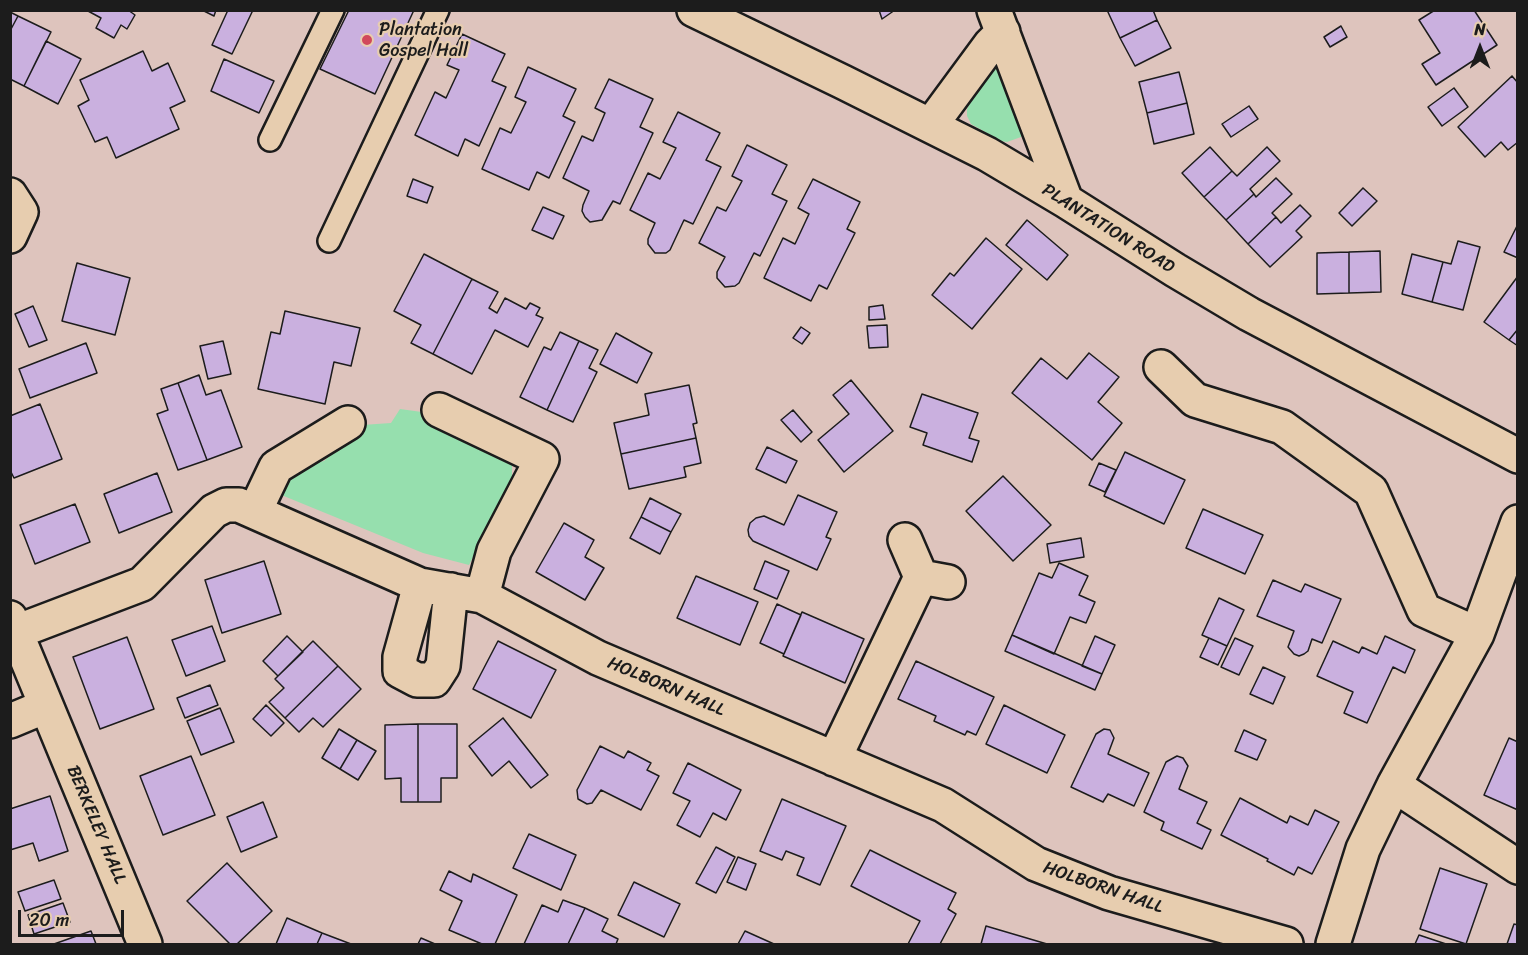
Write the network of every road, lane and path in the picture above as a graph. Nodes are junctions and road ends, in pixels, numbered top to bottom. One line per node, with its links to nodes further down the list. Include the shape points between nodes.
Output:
1 (333, 10): 6 (lane)
2 (438, 10): 8 (lane)
3 (694, 10): 5 (street, PLANTATION ROAD)
4 (998, 21): 5 (street, via 990,45); 7 (street)
5 (931, 125): 7 (street, PLANTATION ROAD)
6 (270, 140)
7 (1066, 201): 12 (street, PLANTATION ROAD, via 1249,314)
8 (329, 241)
9 (1161, 367): 19 (street, via 1195,399 1282,428 1371,491 1424,610)
10 (439, 410): 17 (street, via 542,459 494,551)
11 (348, 423): 13 (street, via 276,467)
12 (1518, 456)
13 (255, 511): 16 (street, HOLBORN HALL); 18 (street, HOLBORN HALL, via 239,506 214,511 142,584)
14 (1518, 522): 19 (street)
15 (905, 540): 22 (street, via 934,580)
16 (420, 585): 17 (street, HOLBORN HALL); 17 (street, via 400,657 400,671 417,680 434,680 443,666)
17 (467, 593): 22 (street, HOLBORN HALL, via 598,658)
18 (13, 625): 20 (street, BERKELEY HALL)
19 (1477, 634): 23 (street)
20 (46, 706): 21 (street); 25 (street, BERKELEY HALL)
21 (10, 721)
22 (834, 759): 26 (street, HOLBORN HALL, via 943,805 1036,864 1109,893)
23 (1394, 785): 24 (street); 27 (street, via 1363,849)
24 (1518, 867)
25 (145, 945)
26 (1286, 945)
27 (1334, 945)

